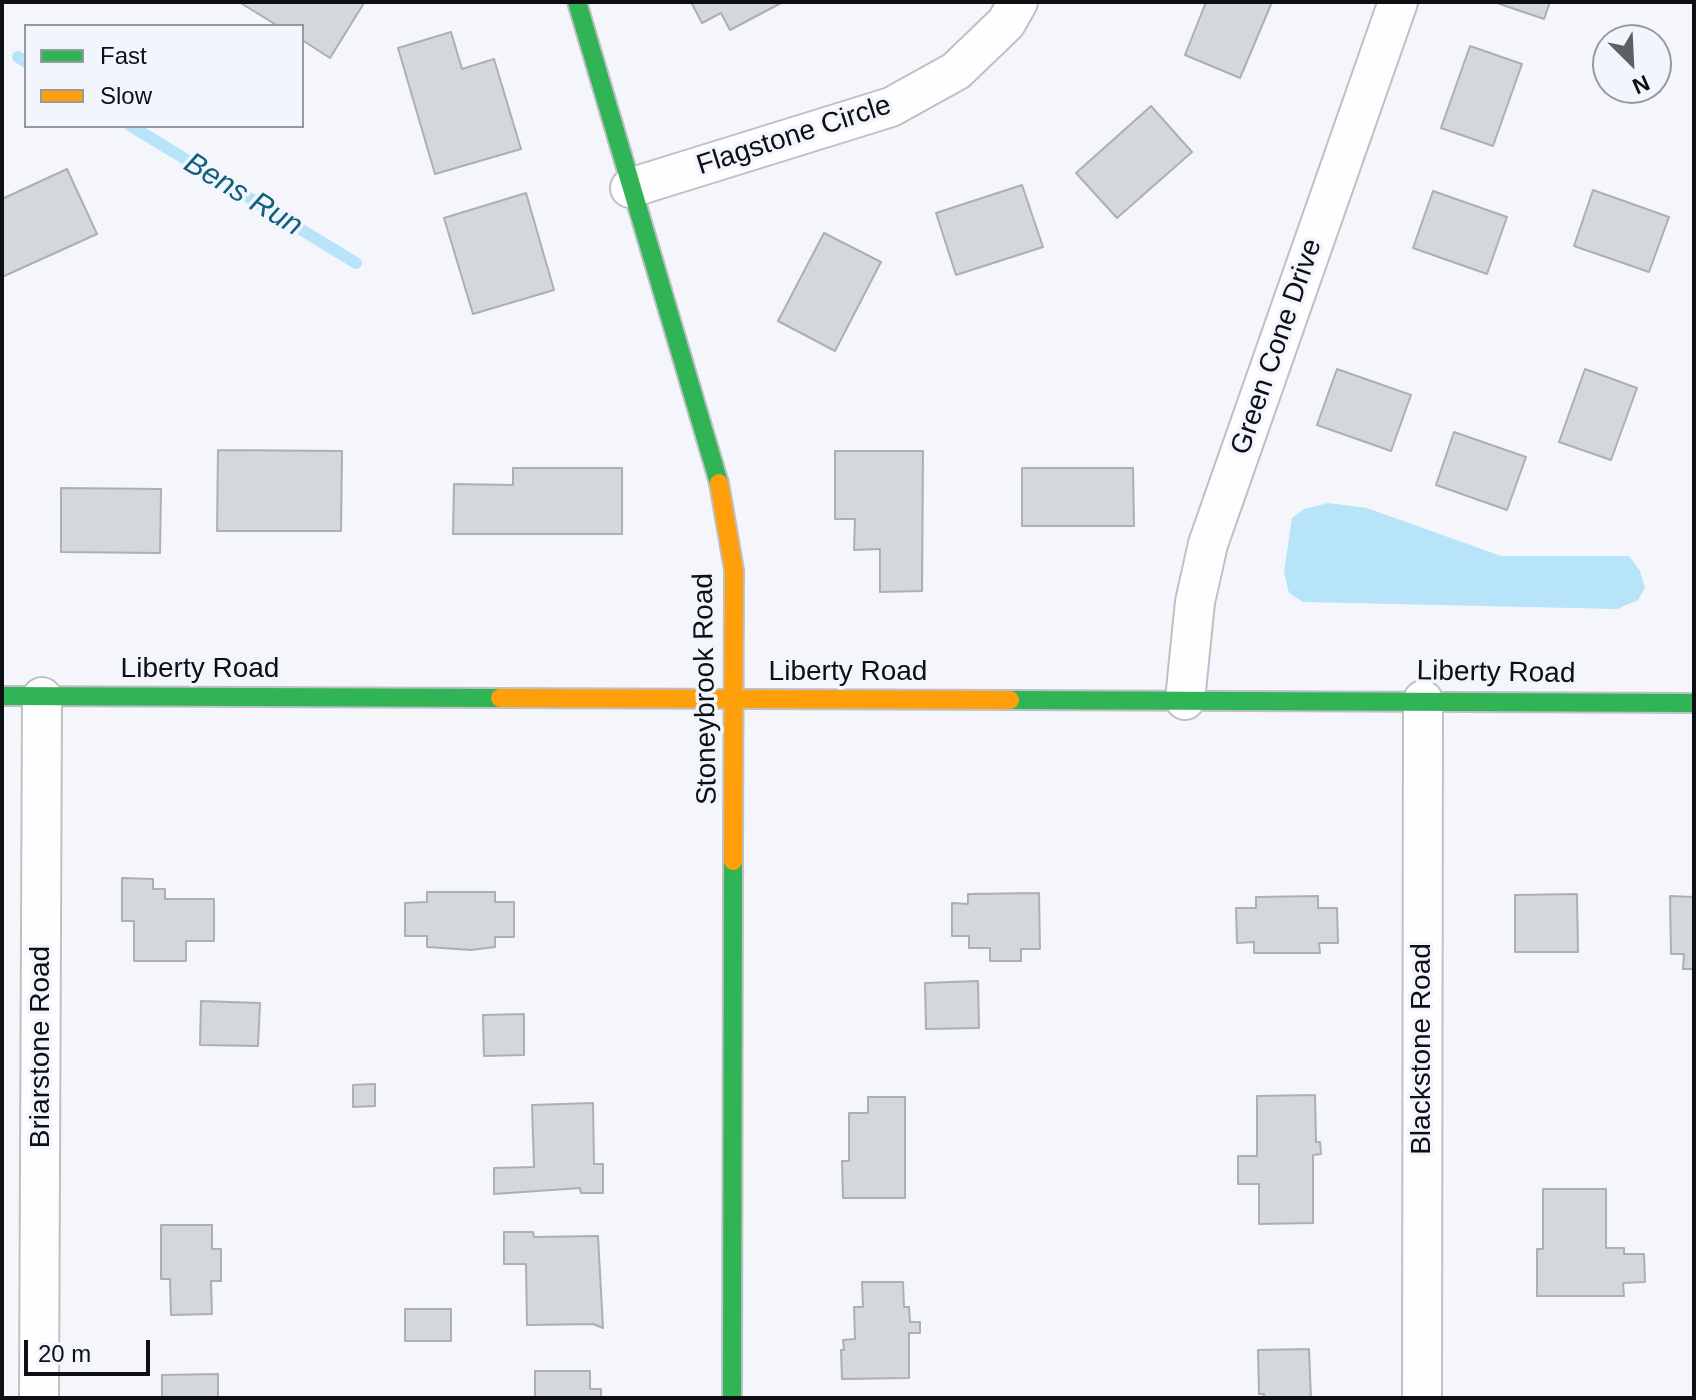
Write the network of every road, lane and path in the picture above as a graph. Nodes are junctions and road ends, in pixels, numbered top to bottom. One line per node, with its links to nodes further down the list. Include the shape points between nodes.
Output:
1 (577, 2): 4 (main road, Stoneybrook Road)
2 (1018, 2): 4 (street, Flagstone Circle, via 1006,23 956,71 891,107)
3 (1398, 2): 8 (street, Green Cone Drive, via 1208,544 1195,602)
4 (630, 188): 7 (main road, Stoneybrook Road, via 718,477 734,570)
5 (2, 696): 6 (main road, Liberty Road)
6 (42, 697): 7 (main road, Liberty Road); 11 (street, Briarstone Road)
7 (735, 700): 8 (main road, Liberty Road); 12 (main road, Stoneybrook Road)
8 (1185, 700): 9 (main road, Liberty Road)
9 (1423, 700): 10 (main road, Liberty Road); 13 (street, Blackstone Road)
10 (1694, 703)
11 (39, 1398)
12 (732, 1398)
13 (1422, 1398)

